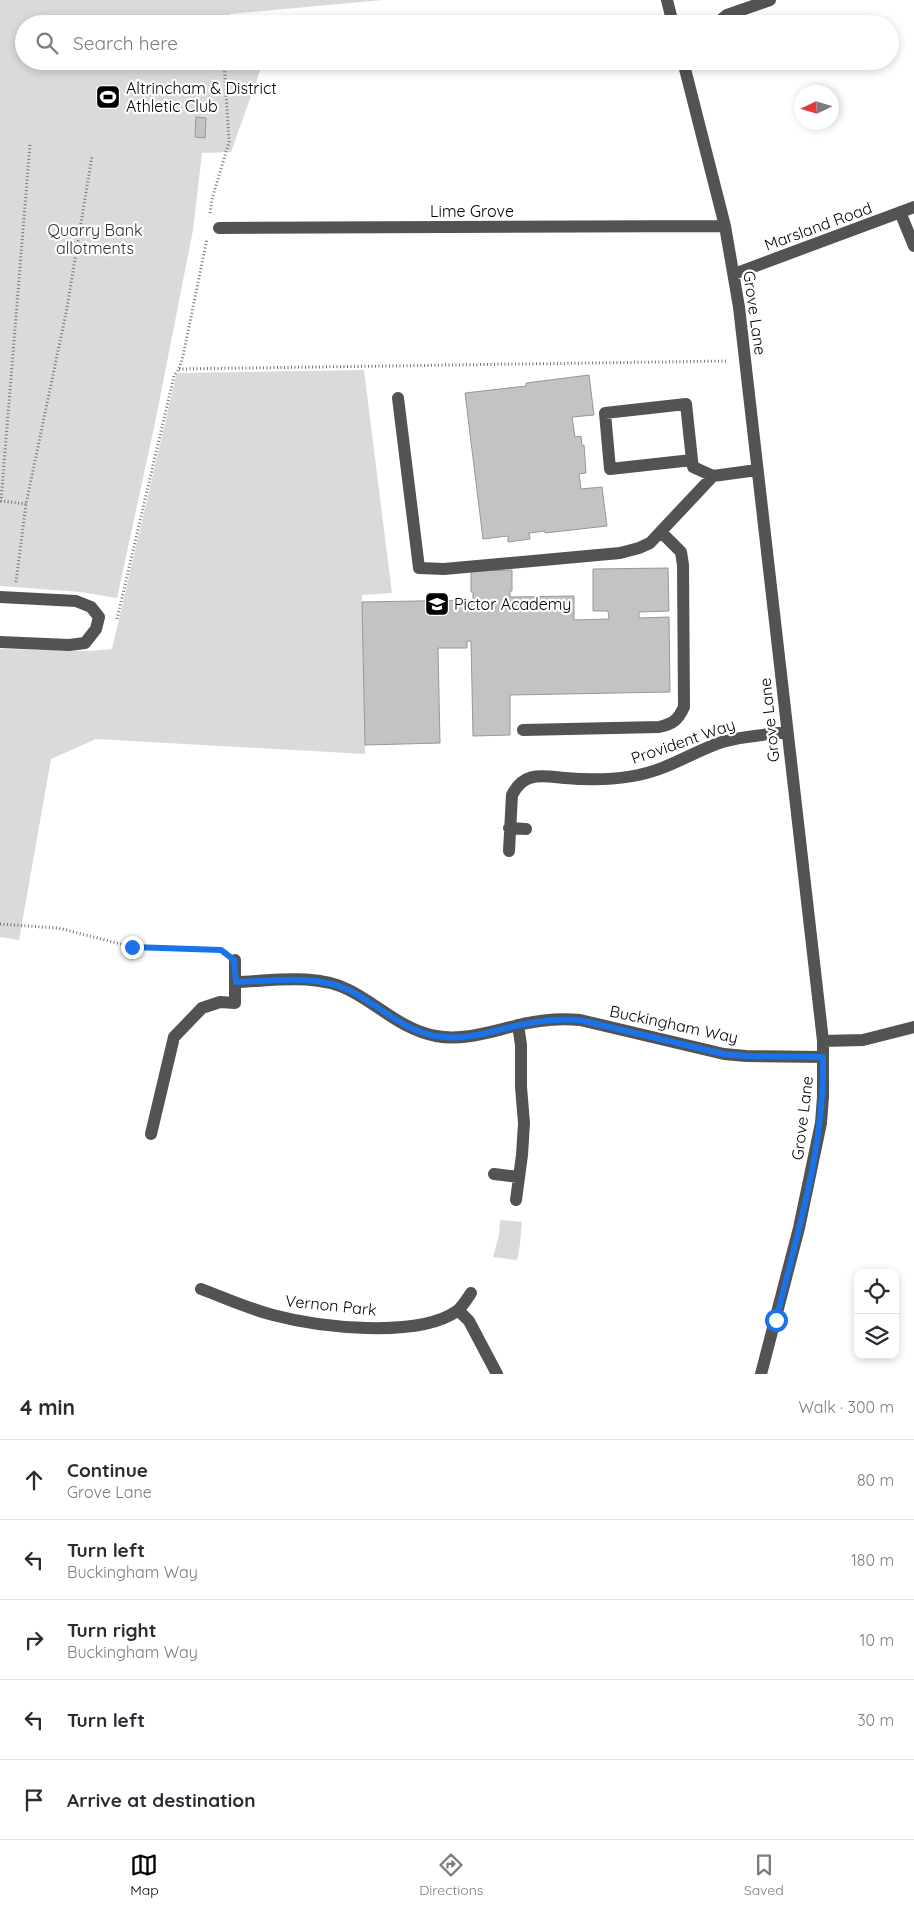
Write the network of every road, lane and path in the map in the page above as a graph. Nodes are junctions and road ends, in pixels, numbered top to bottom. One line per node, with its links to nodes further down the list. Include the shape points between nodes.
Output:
1 (667, 0): 3 (street)
2 (770, 0): 4 (street)
3 (671, 15)
4 (727, 15)
5 (225, 70): 11 (path, via 229,142 212,199)
6 (685, 70): 12 (street, Grove Lane)
7 (30, 144): 23 (path, via 1,501)
8 (92, 156): 23 (path, via 67,308)
9 (914, 207): 10 (street, Marsland Road)
10 (900, 212): 15 (street); 16 (street, Marsland Road)
11 (210, 219)
12 (725, 226): 13 (street, Lime Grove); 16 (street, Grove Lane)
13 (219, 228)
14 (207, 236): 18 (path)
15 (914, 246)
16 (734, 274): 17 (street, Grove Lane)
17 (746, 365): 18 (path, via 725,361); 21 (street, Grove Lane)
18 (179, 369): 27 (path, via 174,376 119,614 112,624)
19 (398, 398): 24 (street, via 419,568 444,570 620,553 650,543)
20 (692, 460): 20 (street, via 610,469 605,413 686,404); 22 (street, via 693,467)
21 (757, 470): 22 (street); 30 (street, Grove Lane)
22 (713, 476): 24 (street)
23 (26, 504): 26 (path)
24 (662, 533): 29 (street, via 681,552 683,565 684,707 679,717 672,724 659,727)
25 (0, 597): 26 (street)
26 (14, 598): 27 (street, via 65,599 86,604 95,610)
27 (99, 624): 28 (street, via 85,643)
28 (0, 642)
29 (523, 730)
30 (786, 732): 31 (street, Provident Way, via 738,738 662,768 610,780 526,778 512,795); 39 (street, Grove Lane)
31 (509, 828): 32 (street); 33 (street, Provident Way)
32 (526, 829)
33 (509, 850)
34 (0, 924): 35 (path, via 58,928 132,947 221,950)
35 (234, 960): 36 (street)
36 (236, 982): 37 (street, Buckingham Way, via 298,980 332,984 349,990 403,1025 435,1036 462,1038); 41 (street, via 235,1003 220,1002 202,1008 174,1037)
37 (518, 1025): 40 (street, Buckingham Way, via 556,1019 580,1020 724,1054); 43 (street, via 524,1124)
38 (914, 1027): 39 (street, via 863,1040)
39 (823, 1041): 40 (street, Grove Lane)
40 (823, 1057): 49 (street, Grove Lane, via 824,1097 814,1158)
41 (151, 1134)
42 (494, 1174): 43 (street)
43 (519, 1177): 44 (street)
44 (516, 1200)
45 (201, 1289): 47 (street, Vernon Park, via 271,1315 346,1326 422,1324 441,1320)
46 (471, 1293): 47 (street, Vernon Park)
47 (458, 1310): 48 (street, via 469,1321)
48 (497, 1374)
49 (761, 1374)

